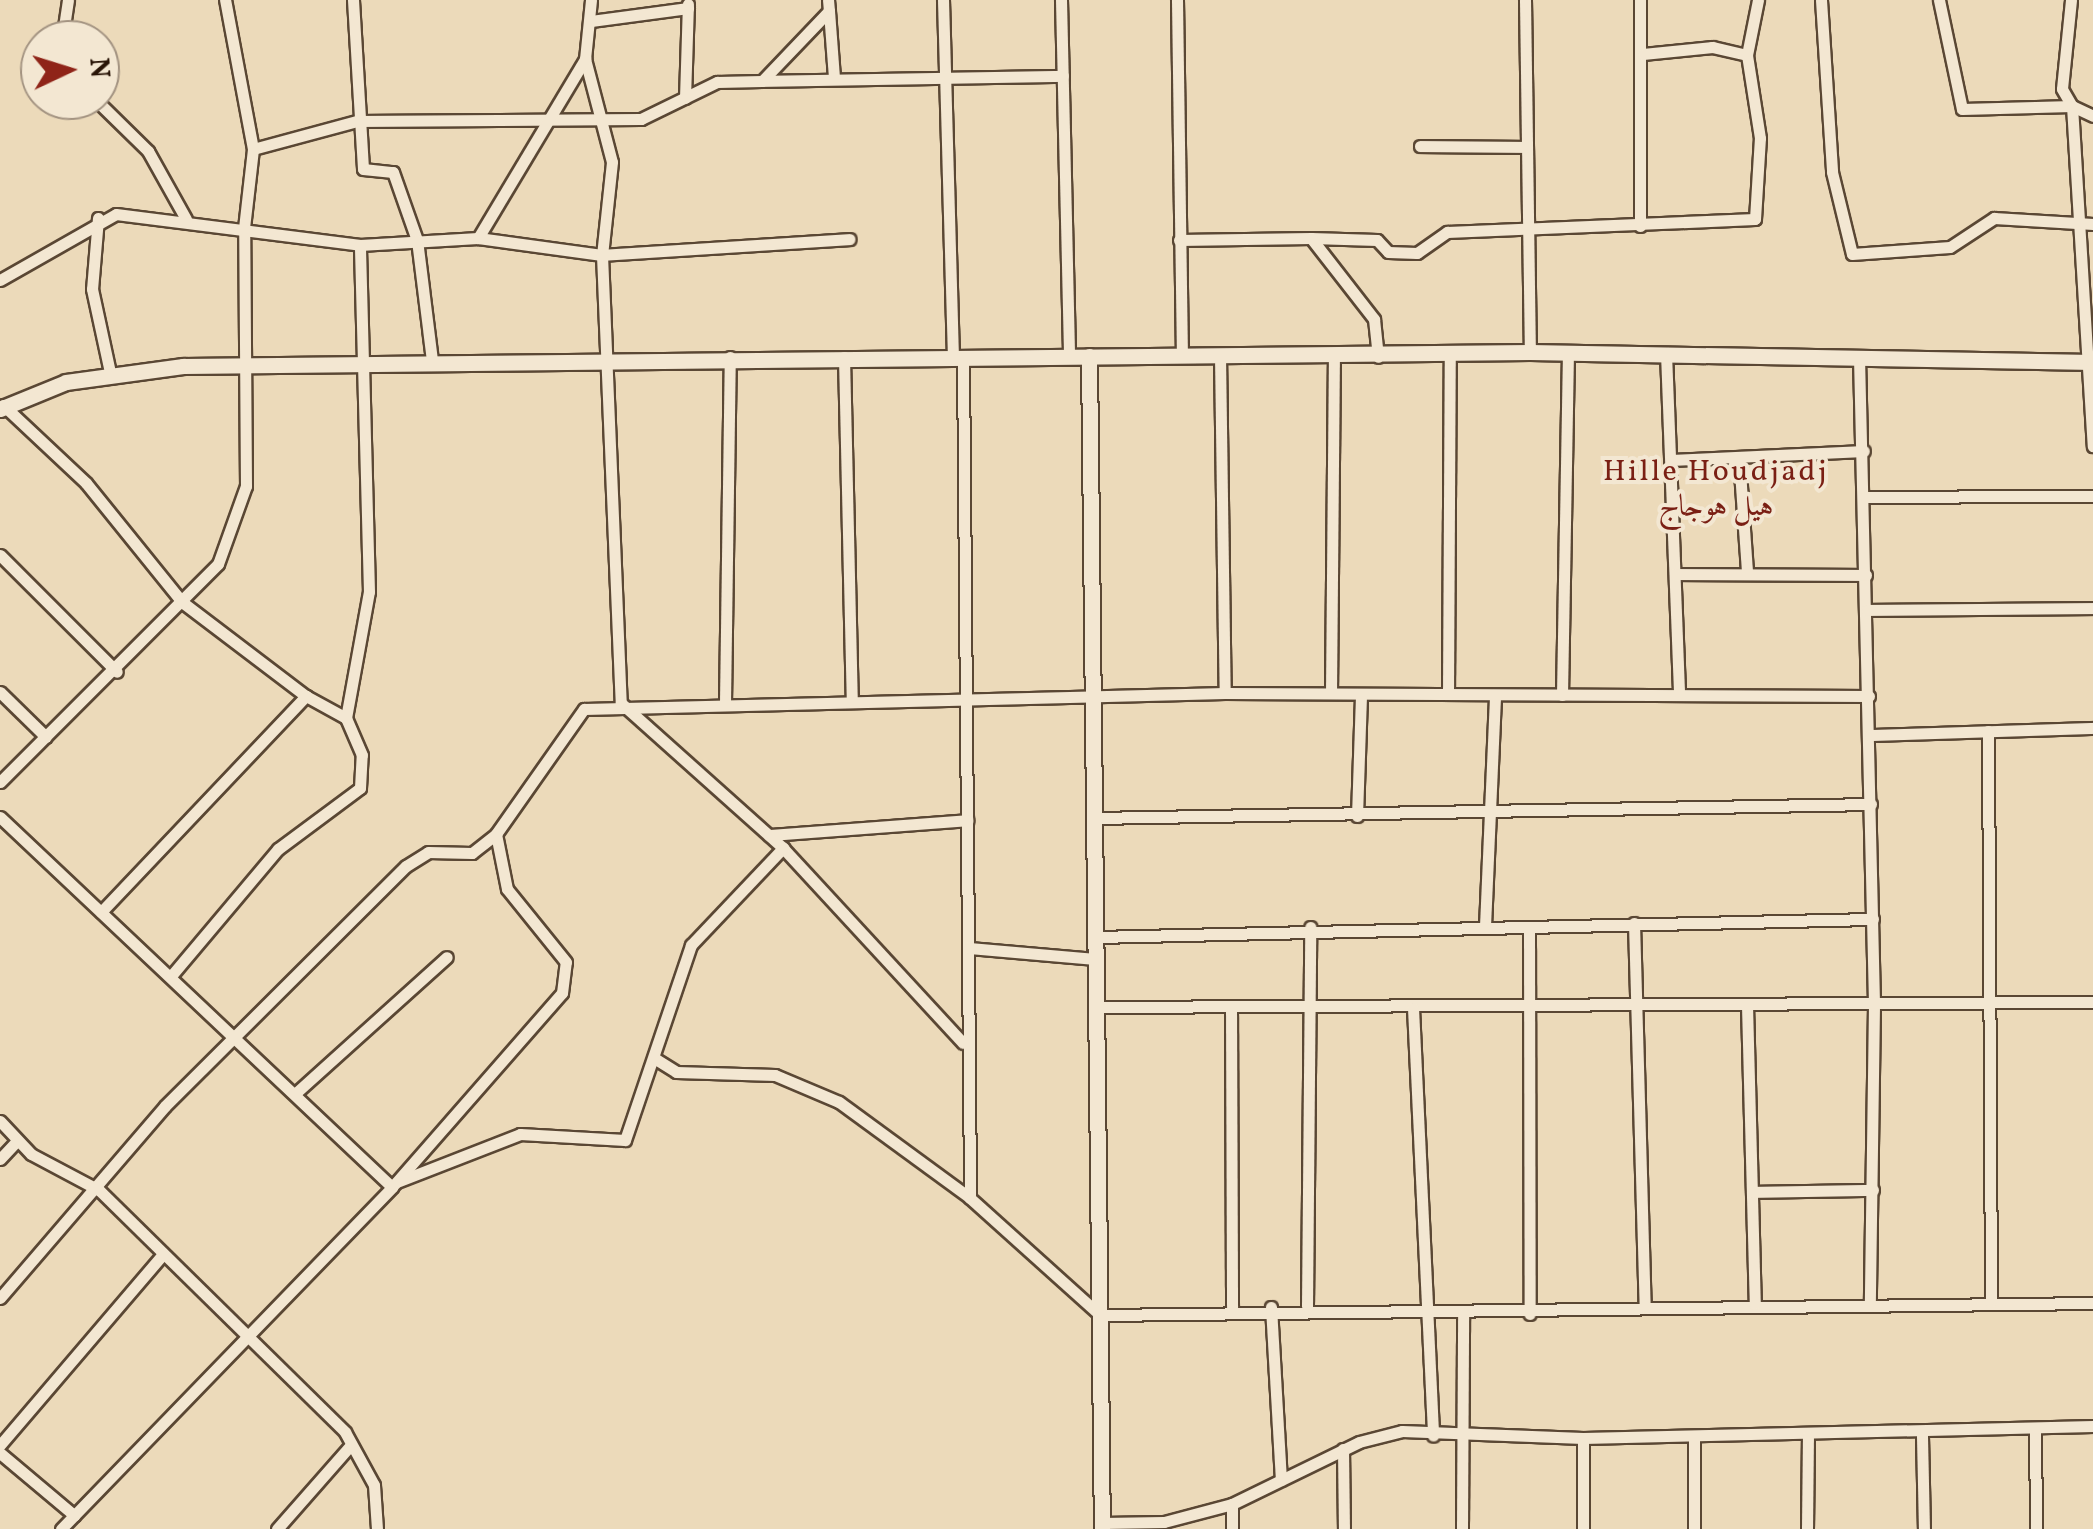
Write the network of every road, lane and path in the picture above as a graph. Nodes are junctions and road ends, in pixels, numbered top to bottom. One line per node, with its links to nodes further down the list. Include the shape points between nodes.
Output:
1 (225, 0): 32 (street)
2 (352, 0): 28 (street)
3 (591, 0): 15 (street)
4 (943, 0): 22 (street)
5 (1061, 0): 19 (street)
6 (1177, 0): 44 (street)
7 (1524, 0): 31 (street)
8 (1640, 0): 16 (street)
9 (1758, 0): 17 (street)
10 (1821, 0): 35 (street, via 1832,172 1852,254 1950,246 1994,218)
11 (1939, 0): 24 (street, via 1962,108)
12 (2071, 0): 24 (street, via 2061,53)
13 (688, 4): 15 (street); 23 (street)
14 (829, 6): 20 (street); 21 (street)
15 (591, 21): 18 (street)
16 (1643, 54): 17 (street, via 1712,47); 37 (street)
17 (1747, 55): 37 (street, via 1760,138 1763,203 1755,219)
18 (585, 59): 25 (street); 29 (street)
19 (1063, 76): 22 (street); 56 (street)
20 (834, 78): 21 (street); 22 (street)
21 (762, 81): 23 (street, via 717,82)
22 (944, 81): 55 (street)
23 (686, 98): 29 (street, via 653,116)
24 (2072, 106): 26 (street); 35 (street)
25 (546, 113): 28 (street, via 429,126); 29 (street); 40 (street)
26 (2093, 116)
27 (117, 120): 34 (street, via 148,150)
28 (357, 121): 32 (street); 43 (street, via 363,169 394,172)
29 (604, 121): 46 (street, via 612,162)
30 (1420, 146): 31 (street)
31 (1526, 147): 39 (street)
32 (253, 149): 38 (street)
33 (98, 218): 34 (street); 47 (street); 67 (street, via 92,290)
34 (186, 219): 38 (street)
35 (2078, 224): 36 (street); 65 (street)
36 (2093, 224)
37 (1640, 226): 39 (street)
38 (244, 228): 45 (street); 66 (street)
39 (1527, 231): 42 (street, via 1447,232 1417,253 1388,252 1377,240); 48 (street)
40 (478, 238): 43 (street); 46 (street)
41 (849, 238): 46 (street)
42 (1311, 238): 44 (street); 60 (street, via 1374,319)
43 (417, 240): 45 (street); 63 (street)
44 (1179, 240): 51 (street)
45 (360, 245): 64 (street)
46 (602, 255): 62 (street)
47 (0, 280)
48 (1530, 352): 49 (street); 52 (street)
49 (1568, 353): 50 (street); 88 (street)
50 (1666, 353): 61 (street); 72 (street)
51 (1182, 354): 53 (street); 57 (street)
52 (1450, 354): 60 (street); 87 (street)
53 (1220, 355): 58 (street); 84 (street)
54 (844, 356): 55 (street); 59 (street); 96 (street)
55 (958, 356): 56 (street); 94 (street)
56 (1069, 356): 57 (street)
57 (1089, 356): 93 (street)
58 (1334, 356): 60 (street); 85 (street)
59 (730, 357): 62 (street); 95 (street)
60 (1378, 357)
61 (1859, 357): 65 (street); 70 (street)
62 (608, 358): 63 (street); 97 (street)
63 (432, 361): 64 (street)
64 (358, 362): 66 (street); 98 (street, via 370,592)
65 (2092, 362): 69 (street)
66 (245, 365): 67 (street); 79 (street, via 246,486 229,544)
67 (110, 372): 68 (street)
68 (1, 406): 79 (street, via 86,483)
69 (2093, 446)
70 (1864, 451): 71 (street); 73 (street)
71 (1740, 457): 72 (street); 76 (street)
72 (1671, 460): 77 (street)
73 (1865, 496): 74 (street); 78 (street)
74 (2093, 496)
75 (0, 554): 82 (street)
76 (1747, 572): 77 (street); 78 (street)
77 (1675, 574): 89 (street)
78 (1866, 575): 81 (street)
79 (182, 602): 82 (street); 90 (street)
80 (2093, 608): 81 (street)
81 (1868, 610): 92 (street)
82 (117, 672): 102 (street)
83 (0, 692): 102 (street)
84 (1226, 693): 85 (street); 93 (street)
85 (1331, 693): 86 (street)
86 (1361, 694): 87 (street); 106 (street)
87 (1448, 694): 91 (street)
88 (1562, 695): 89 (street); 91 (street)
89 (1679, 695): 92 (street)
90 (306, 696): 98 (street); 113 (street)
91 (1495, 696): 105 (street)
92 (1869, 696): 101 (street)
93 (1093, 700): 94 (street); 108 (street)
94 (966, 701): 96 (street); 109 (street)
95 (725, 702): 96 (street); 97 (street)
96 (852, 702)
97 (621, 703): 110 (street, via 578,713); 111 (street)
98 (346, 718): 123 (street, via 362,754 360,788 278,850)
99 (2093, 728): 100 (street)
100 (1988, 731): 101 (street); 125 (street)
101 (1870, 735): 104 (street)
102 (46, 737): 103 (street)
103 (0, 782)
104 (1871, 804): 105 (street); 114 (street)
105 (1491, 812): 106 (street); 116 (street)
106 (1356, 816): 108 (street)
107 (0, 817): 113 (street)
108 (1094, 818): 119 (street)
109 (967, 820): 111 (street); 120 (street)
110 (496, 834): 134 (street, via 472,853 415,858); 141 (street, via 507,889 561,952 567,983)
111 (768, 836): 112 (street)
112 (783, 848): 135 (street); 136 (street, via 690,945)
113 (101, 912): 123 (street)
114 (1872, 919): 115 (street); 127 (street)
115 (1634, 923): 118 (street); 129 (street)
116 (1485, 926): 117 (street); 118 (street)
117 (1310, 927): 119 (street); 131 (street)
118 (1529, 928): 133 (street)
119 (1096, 937): 122 (street)
120 (969, 948): 122 (street); 135 (street)
121 (447, 957): 137 (street)
122 (1096, 959): 130 (street)
123 (170, 976): 134 (street)
124 (2093, 1002): 125 (street)
125 (1989, 1004): 127 (street); 149 (street)
126 (1746, 1005): 127 (street); 129 (street); 144 (street)
127 (1874, 1005): 143 (street)
128 (1231, 1006): 130 (street); 131 (street); 153 (street)
129 (1640, 1006): 133 (street); 155 (street)
130 (1096, 1007): 159 (street)
131 (1312, 1007): 132 (street); 152 (street)
132 (1413, 1008): 133 (street); 156 (street)
133 (1529, 1010): 158 (street)
134 (234, 1034): 137 (street); 142 (street)
135 (963, 1042): 145 (street)
136 (654, 1058): 141 (street, via 625,1140 520,1134); 145 (street, via 676,1072 775,1074 840,1102)
137 (298, 1091): 141 (street)
138 (0, 1121): 139 (street)
139 (17, 1140): 140 (street); 142 (street)
140 (0, 1158)
141 (394, 1185): 160 (street)
142 (98, 1190): 146 (street); 147 (street)
143 (1873, 1190): 144 (street); 148 (street)
144 (1753, 1192): 151 (street)
145 (970, 1198): 159 (street)
146 (164, 1254): 160 (street); 169 (street)
147 (0, 1298)
148 (1870, 1301): 149 (street); 151 (street)
149 (1990, 1302): 150 (street)
150 (2093, 1303)
151 (1755, 1304): 155 (street)
152 (1307, 1306): 154 (street); 156 (street)
153 (1232, 1307): 154 (street); 159 (street)
154 (1271, 1307): 173 (street)
155 (1645, 1308): 158 (street)
156 (1423, 1311): 157 (street); 163 (street)
157 (1463, 1314): 158 (street); 167 (street)
158 (1530, 1314)
159 (1100, 1315): 176 (street)
160 (245, 1333): 170 (street); 175 (street)
161 (2093, 1426): 162 (street)
162 (2034, 1429): 166 (street); 187 (street)
163 (1433, 1436): 167 (street); 171 (street, via 1386,1434)
164 (1694, 1436): 165 (street); 168 (street); 184 (street)
165 (1808, 1436): 166 (street); 185 (street)
166 (1922, 1436): 186 (street)
167 (1464, 1438): 168 (street); 182 (street)
168 (1583, 1438): 183 (street)
169 (0, 1445)
170 (349, 1446): 178 (street); 179 (street, via 374,1485)
171 (1343, 1450): 173 (street); 181 (street)
172 (0, 1453): 175 (street)
173 (1280, 1480): 174 (street)
174 (1232, 1504): 176 (street, via 1164,1522); 180 (street)
175 (74, 1515): 177 (street)
176 (1102, 1526)
177 (61, 1529)
178 (277, 1529)
179 (377, 1529)
180 (1232, 1529)
181 (1344, 1529)
182 (1462, 1529)
183 (1582, 1529)
184 (1694, 1529)
185 (1807, 1529)
186 (1924, 1529)
187 (2036, 1529)

